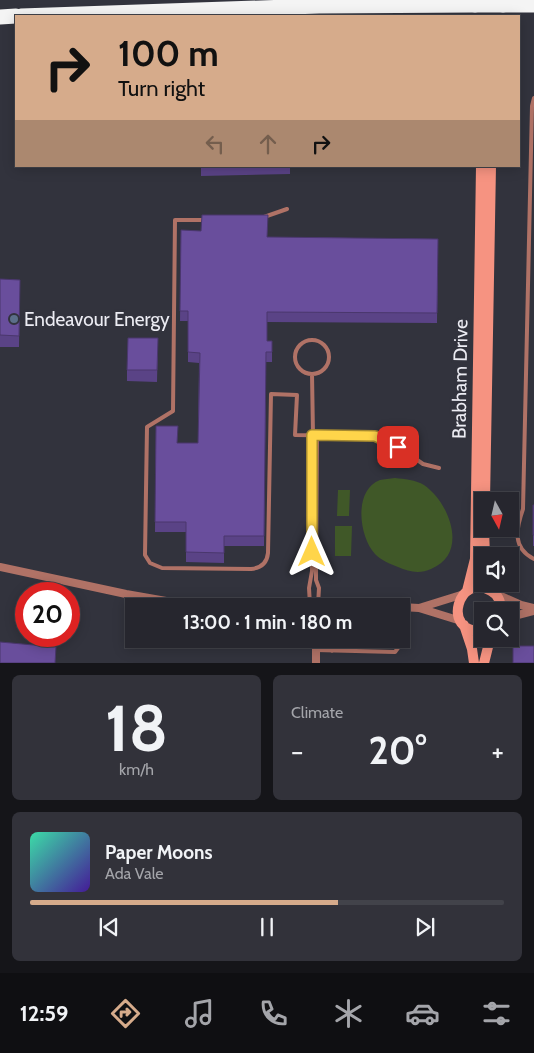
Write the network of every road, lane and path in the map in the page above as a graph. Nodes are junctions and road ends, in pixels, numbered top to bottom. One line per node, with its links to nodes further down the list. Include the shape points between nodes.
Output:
1 (498, 2): 2 (highway); 3 (highway, bridge); 5 (main road)
2 (534, 5)
3 (481, 7): 4 (highway, via 319,6)
4 (51, 15)
5 (493, 15)
6 (15, 16): 7 (highway)
7 (0, 17)
8 (534, 98): 18 (lane, via 523,509 518,522 518,537 522,551)
9 (482, 167): 22 (main road, Brabham Drive, via 475,559)
10 (490, 167): 17 (main road, Brabham Drive)
11 (287, 209): 12 (lane)
12 (260, 218)
13 (214, 221): 15 (lane, via 175,220 173,411 147,427 145,554 148,561 162,568 260,567 268,556 271,394 297,395 295,434)
14 (312, 374): 14 (lane, via 300,370 295,359 298,347 313,340 325,346 329,357 326,367); 15 (lane)
15 (314, 435): 16 (lane, via 375,436 399,447 423,464); 24 (lane, via 310,588); 25 (lane)
16 (439, 468)
17 (485, 492)
18 (534, 559)
19 (0, 567): 23 (street)
20 (474, 589): 22 (main road)
21 (497, 592): 28 (street)
22 (465, 593): 27 (street); 30 (main road, Brabham Drive, via 458,607)
23 (149, 598)
24 (313, 598)
25 (317, 598)
26 (410, 608): 27 (street)
27 (419, 608): 30 (street)
28 (534, 610): 29 (street)
29 (519, 614)
30 (463, 623): 31 (main road); 37 (main road)
31 (474, 630)
32 (488, 647): 38 (main road)
33 (398, 648): 35 (lane, via 395,652)
34 (316, 650): 35 (lane); 36 (street)
35 (332, 651)
36 (316, 663)
37 (474, 663)
38 (484, 663)

